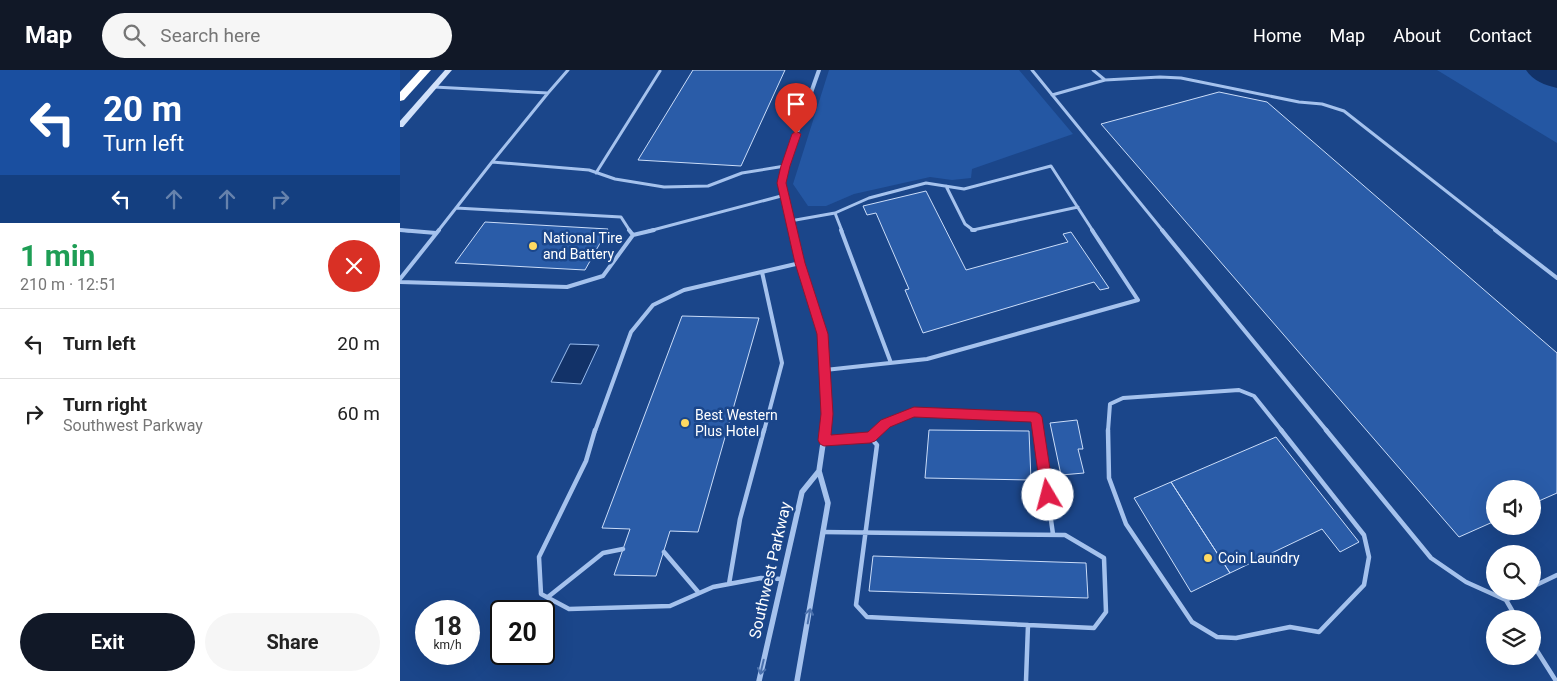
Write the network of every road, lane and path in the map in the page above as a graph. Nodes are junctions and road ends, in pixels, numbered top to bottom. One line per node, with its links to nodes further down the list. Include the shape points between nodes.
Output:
1 (426, 70): 13 (highway)
2 (449, 70): 10 (main road)
3 (568, 70): 11 (lane)
4 (652, 70): 5 (lane)
5 (660, 70): 17 (lane)
6 (819, 70): 16 (street, Southwest Parkway)
7 (1032, 70): 12 (lane)
8 (1093, 70): 9 (lane)
9 (1105, 80): 12 (lane); 29 (lane, via 1181,78 1344,111)
10 (434, 87): 11 (lane); 14 (main road)
11 (548, 93): 15 (lane)
12 (1052, 95): 46 (lane, via 1431,558 1454,576)
13 (400, 98)
14 (400, 124)
15 (492, 162): 17 (lane); 21 (lane)
16 (785, 166): 17 (lane, via 742,173 708,186 664,187 615,180); 19 (street, Southwest Parkway, via 782,183)
17 (596, 173)
18 (946, 186): 20 (lane, via 964,189 1051,166); 20 (lane, via 965,224 973,230); 22 (lane, via 926,183 869,198)
19 (785, 195): 23 (street, Southwest Parkway); 26 (lane)
20 (1078, 207): 31 (lane, via 1138,300 927,359)
21 (456, 208): 25 (lane); 26 (lane, via 621,217)
22 (835, 213): 23 (lane); 31 (lane)
23 (790, 221): 27 (street, Southwest Parkway)
24 (400, 230): 25 (lane)
25 (436, 233): 30 (lane)
26 (634, 235): 30 (lane, via 603,276 567,287)
27 (800, 263): 28 (lane); 32 (street, Southwest Parkway, via 823,334)
28 (762, 272): 44 (lane, via 782,363 740,519); 47 (lane, via 684,290 653,304 631,332 600,412 586,461 539,557 541,594)
29 (1557, 278)
30 (400, 280)
31 (891, 363): 32 (lane)
32 (825, 370): 34 (street, Southwest Parkway, via 827,414)
33 (870, 438): 34 (lane); 37 (lane, via 877,445); 38 (lane, via 885,423 914,412 1036,417)
34 (824, 440): 35 (street, Southwest Parkway)
35 (819, 471): 36 (street, Southwest Parkway, via 828,503); 42 (street, Southwest Parkway, via 802,492)
36 (823, 532): 37 (lane); 54 (street, Southwest Parkway, one-way to 36)
37 (865, 533): 38 (lane); 50 (lane, via 856,604 868,617)
38 (1053, 534): 50 (lane, via 1066,535 1104,558 1106,612 1094,628)
39 (623, 548): 47 (lane, via 602,553)
40 (664, 552): 45 (lane)
41 (1557, 575): 43 (lane)
42 (782, 579): 44 (lane, via 762,578); 53 (street, Southwest Parkway, one-way to 53)
43 (1541, 583)
44 (729, 584): 45 (lane)
45 (700, 593): 47 (lane, via 670,606 570,609)
46 (1486, 593)
47 (548, 597)
48 (1506, 600): 49 (lane)
49 (1512, 610)
50 (1028, 625): 55 (lane)
51 (1319, 632): 51 (lane, via 1364,585 1369,557 1364,535 1254,396 1239,390 1123,398 1110,404 1109,478 1126,524 1192,622 1218,637 1236,638 1290,626)
52 (1541, 657): 56 (lane)
53 (759, 681)
54 (797, 681)
55 (1026, 681)
56 (1556, 681)

